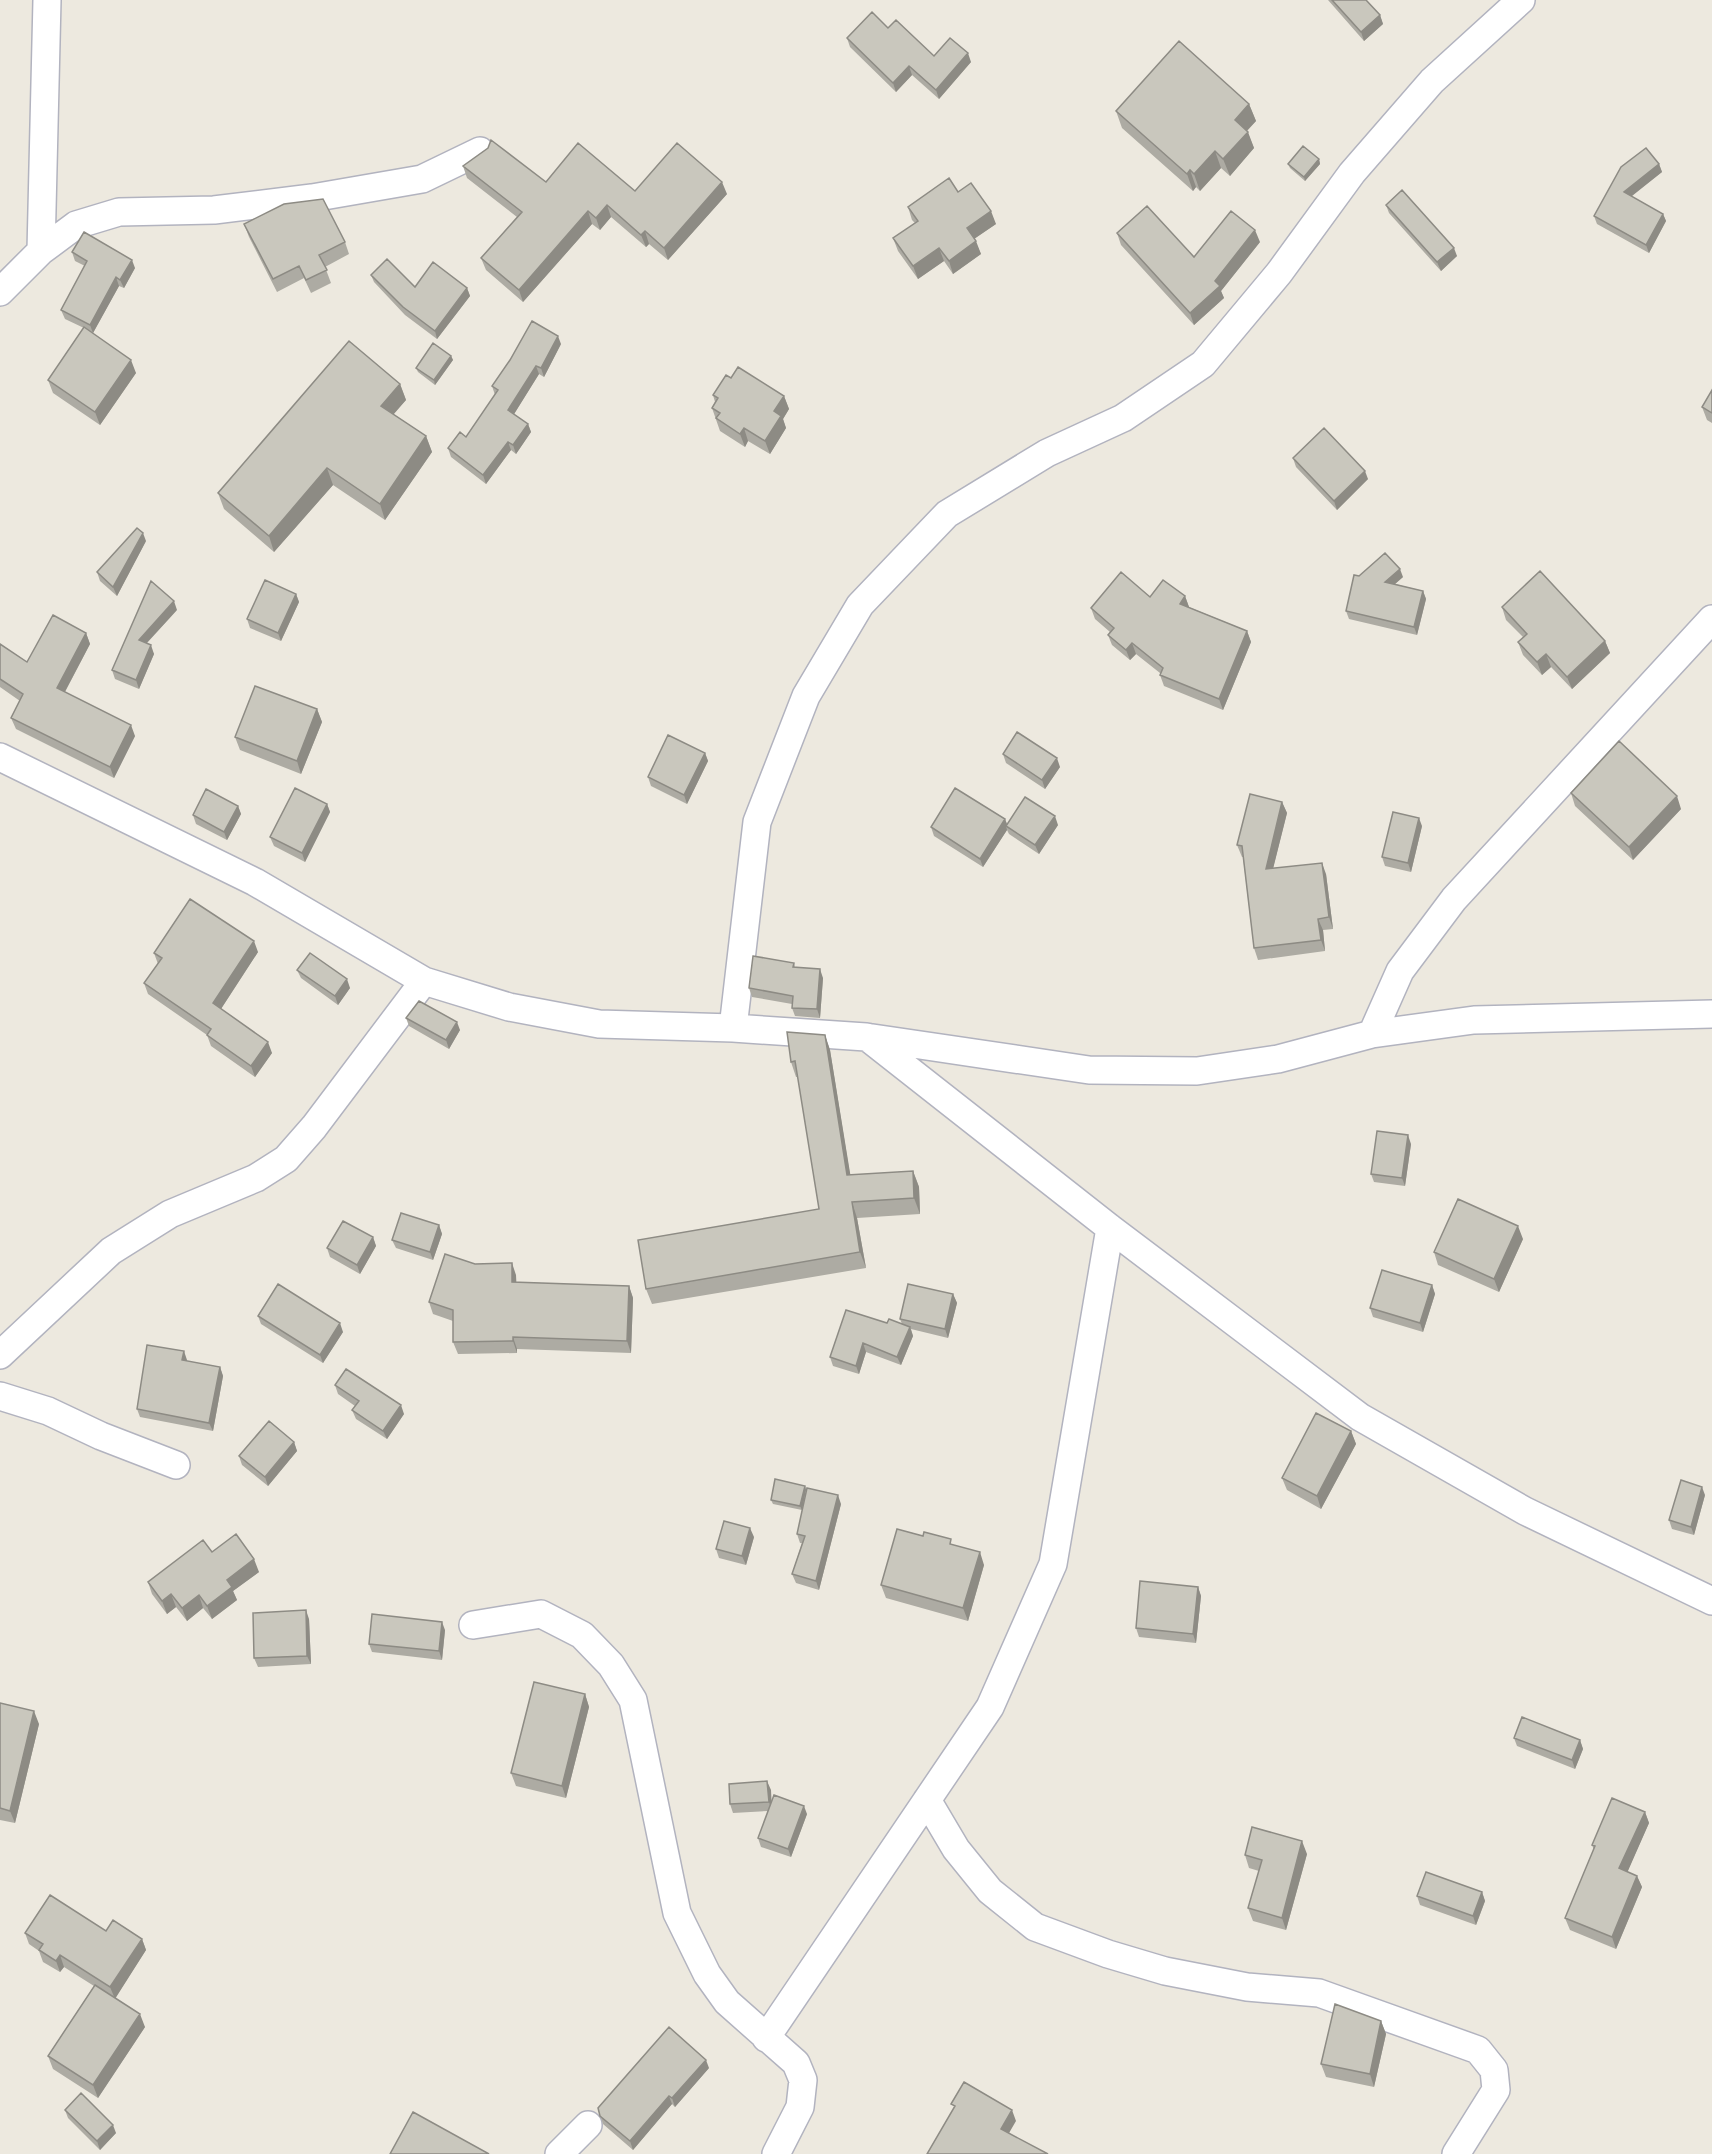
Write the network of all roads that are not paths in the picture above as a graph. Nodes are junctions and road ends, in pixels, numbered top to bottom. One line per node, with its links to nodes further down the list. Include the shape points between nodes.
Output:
1 (47, 0): 4 (street)
2 (1521, 0): 10 (street, via 1432,81 1353,172 1279,273 1203,364 1123,418 1047,453 947,514 860,605 806,696 757,822)
3 (480, 151): 4 (street, via 422,179 312,198 214,210 119,212 76,225)
4 (41, 251): 5 (street)
5 (0, 292)
6 (1712, 620): 11 (street, via 1454,899 1400,971)
7 (0, 757): 8 (street, via 255,882)
8 (424, 981): 10 (street, via 509,1007 599,1024); 14 (street, via 286,1159 256,1178 170,1214 111,1251)
9 (1712, 1014): 11 (street, via 1474,1020)
10 (733, 1028): 12 (street)
11 (1372, 1034): 12 (street, via 1278,1059 1197,1071 1089,1070)
12 (866, 1037): 13 (street)
13 (1110, 1228): 17 (street, via 1360,1417 1525,1511); 19 (street, via 1053,1564 990,1707)
14 (0, 1355)
15 (0, 1396): 16 (street, via 48,1411)
16 (176, 1465)
17 (1712, 1601)
18 (473, 1625): 20 (street, via 541,1614 582,1635 611,1665 633,1700 677,1913 707,1974 727,2002)
19 (927, 1800): 20 (street); 24 (street, via 956,1850 990,1891 1035,1927 1165,1971 1247,1987 1319,1993 1478,2050 1494,2070 1496,2090)
20 (766, 2038): 23 (street, via 795,2063 803,2080 800,2107)
21 (588, 2125): 22 (street)
22 (559, 2154)
23 (776, 2154)
24 (1456, 2154)

